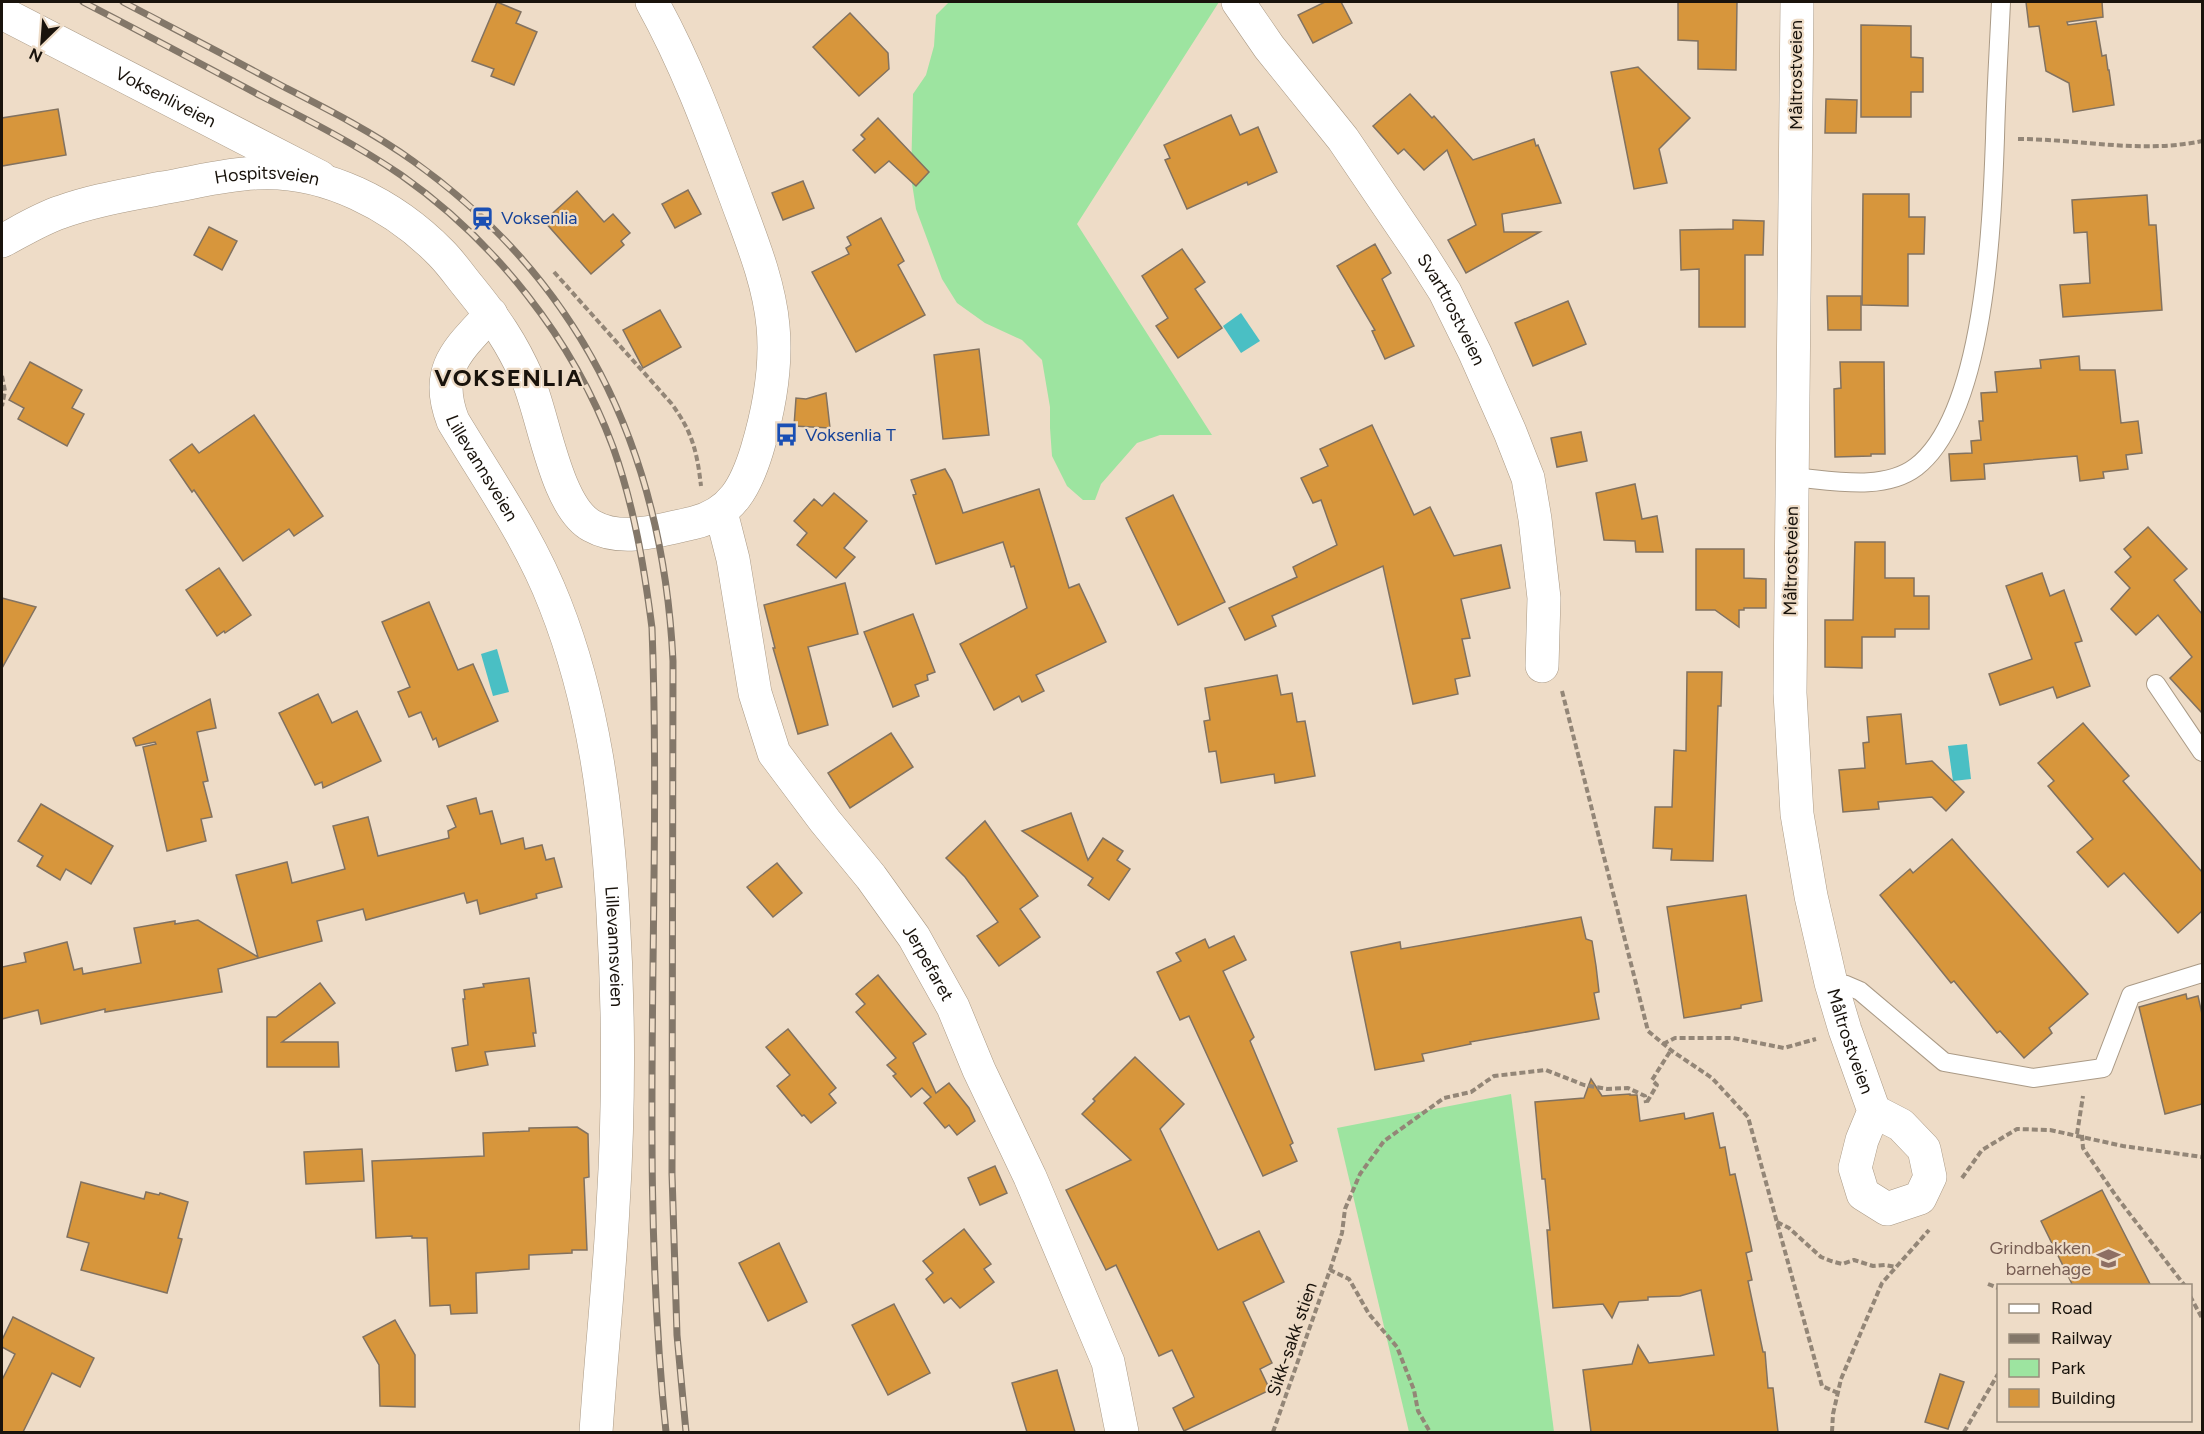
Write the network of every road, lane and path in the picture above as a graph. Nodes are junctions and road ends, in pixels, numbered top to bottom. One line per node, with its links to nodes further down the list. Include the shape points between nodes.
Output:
1 (652, 2): 16 (street, via 704,110 750,238 773,324 769,403 761,436 746,480)
2 (1238, 2): 17 (street, Svarttrostveien, via 1269,47 1344,139 1445,292 1475,353 1528,478 1544,598)
3 (1797, 2): 14 (street, Måltrostveien)
4 (2001, 2): 6 (lane)
5 (2, 13): 8 (street, Voksenliveien)
6 (1995, 138): 7 (path, via 2122,147); 14 (lane, via 1983,302 1967,375 1943,433 1931,451 1902,475 1850,482)
7 (2202, 141)
8 (330, 182): 9 (street, Hospitsveien, via 257,172 176,186 99,200 61,212); 11 (street, Hospitsveien, via 363,195 397,216 441,252)
9 (2, 241)
10 (554, 272): 15 (path, via 686,423 699,464)
11 (491, 314): 16 (street, via 512,344 566,496 584,521 603,531 646,533); 41 (street, Lillevannsveien, via 452,362 444,389 446,404 531,548 555,603 591,723 610,854 617,972 616,1123)
12 (2, 376): 13 (path)
13 (2, 406)
14 (1792, 477): 21 (street, Måltrostveien, via 1790,693 1797,814)
15 (701, 487)
16 (721, 512): 42 (street, Jerpefaret, via 733,559 754,693 774,753 908,928 953,1007 1108,1362)
17 (1542, 666): 23 (path, via 1562,692 1648,1032)
18 (2156, 684): 19 (lane)
19 (2202, 753)
20 (2202, 973): 25 (lane, via 2131,995 2103,1068)
21 (1831, 983): 22 (street, Måltrostveien); 25 (lane, via 1860,991 1944,1062 2033,1078)
22 (1845, 1030): 23 (path, via 1784,1048 1733,1038 1675,1038); 26 (street, Måltrostveien)
23 (1663, 1044): 24 (path)
24 (1671, 1050): 30 (path, via 1713,1078 1749,1118); 33 (path, via 1652,1080 1657,1085 1646,1103 1645,1096 1628,1088 1584,1085 1545,1070 1494,1076 1471,1092 1444,1098 1384,1141 1360,1174)
25 (2087, 1070): 27 (path)
26 (1874, 1111)
27 (2079, 1135): 28 (path, via 2122,1146); 29 (path, via 2016,1129 1982,1150); 35 (path, via 2083,1148 2116,1196)
28 (2202, 1157)
29 (1958, 1187)
30 (1777, 1222): 32 (path, via 1831,1261 1842,1264 1854,1260); 40 (path, via 1822,1386)
31 (1934, 1224): 32 (path)
32 (1896, 1267): 40 (path, via 1882,1283)
33 (1330, 1270): 43 (path, Sikk-sakk stien); 44 (path, Sikk-sakk stien, via 1349,1279 1369,1314 1397,1347 1414,1389 1418,1411)
34 (1988, 1284): 36 (path)
35 (2183, 1284)
36 (1997, 1288)
37 (2192, 1300): 38 (path)
38 (2202, 1318)
39 (1997, 1376): 46 (path)
40 (1838, 1393): 45 (path)
41 (596, 1432)
42 (1122, 1432)
43 (1273, 1432)
44 (1430, 1432)
45 (1832, 1432)
46 (1964, 1432)

